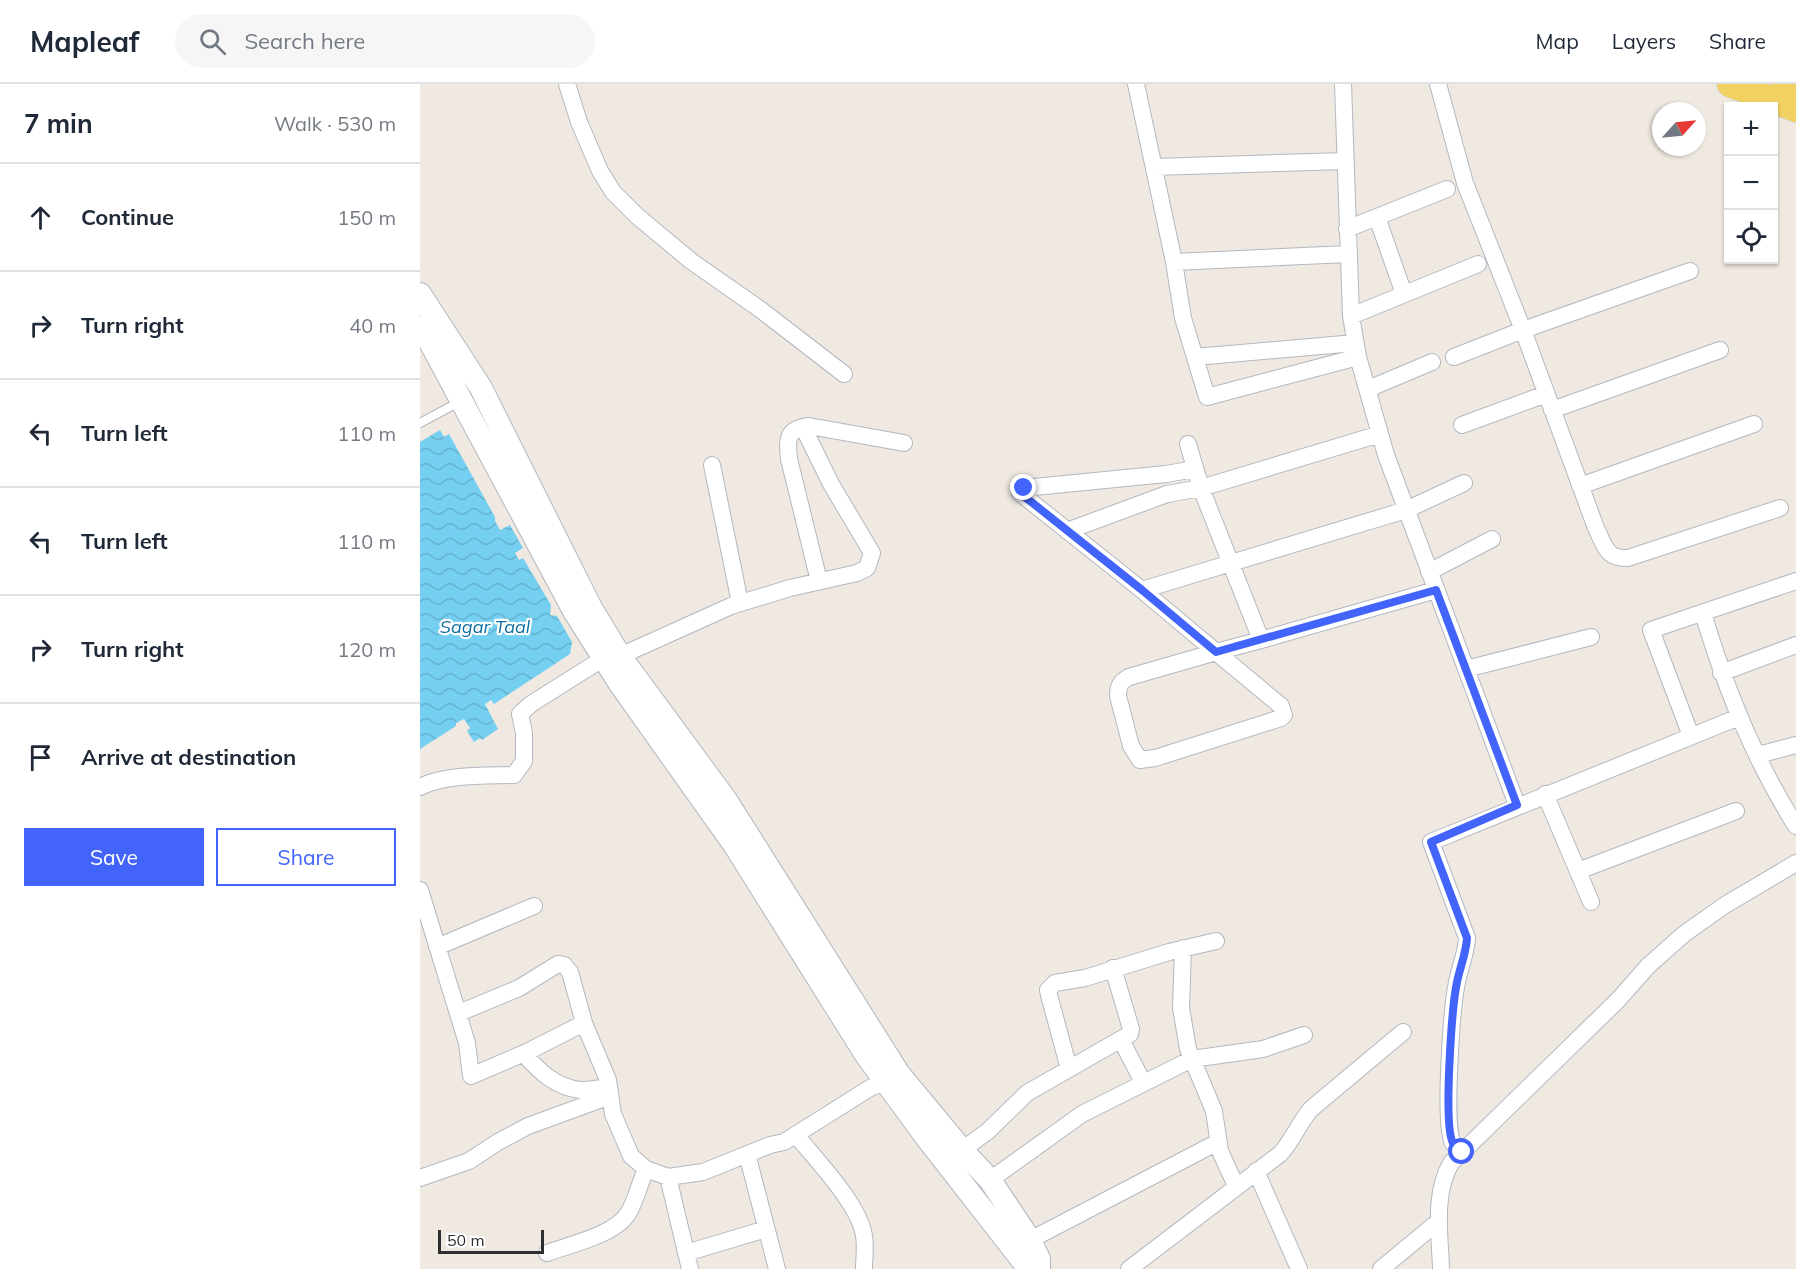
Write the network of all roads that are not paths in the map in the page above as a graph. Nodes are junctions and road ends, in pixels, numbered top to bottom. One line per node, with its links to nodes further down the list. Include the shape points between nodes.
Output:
1 (567, 84): 28 (street, via 579,122 613,192 691,261)
2 (1136, 84): 10 (street)
3 (1343, 84): 9 (street)
4 (1438, 84): 22 (street, via 1465,183)
5 (1730, 84): 8 (main road)
6 (1784, 84): 7 (main road)
7 (1796, 89)
8 (1796, 109)
9 (1345, 161): 10 (street); 13 (street)
10 (1154, 167): 15 (street)
11 (1447, 189): 12 (street)
12 (1377, 217): 13 (street); 19 (street)
13 (1347, 229): 14 (street)
14 (1348, 254): 15 (street); 20 (street)
15 (1174, 262): 25 (street, via 1183,318)
16 (1478, 264): 19 (street)
17 (1690, 272): 22 (street)
18 (420, 294): 60 (street, via 481,388)
19 (1404, 294): 20 (street)
20 (1351, 316): 23 (street)
21 (420, 327): 30 (street)
22 (1523, 330): 26 (street); 31 (street)
23 (1357, 350): 25 (street); 25 (street, via 1207,397); 29 (street)
24 (1720, 350): 31 (street)
25 (1195, 357)
26 (1454, 357)
27 (1432, 362): 29 (street)
28 (844, 374)
29 (1368, 389): 36 (street)
30 (462, 400): 32 (lane); 60 (street, via 574,611)
31 (1549, 402): 34 (street); 42 (street)
32 (420, 423)
33 (1754, 424): 42 (street)
34 (1462, 425)
35 (803, 427): 37 (street); 50 (street, via 794,430 788,444 789,459); 50 (street, via 872,553 867,568)
36 (1380, 434): 43 (street); 45 (street)
37 (904, 443)
38 (1188, 444): 40 (street)
39 (712, 465): 54 (street)
40 (1195, 469): 43 (street); 46 (street, via 1024,488 1020,493)
41 (1464, 483): 45 (street)
42 (1580, 486): 44 (street, via 1605,546 1616,558 1628,558)
43 (1201, 488): 46 (street, via 1167,494); 48 (street)
44 (1780, 508)
45 (1406, 510): 48 (street); 49 (street)
46 (1067, 531): 52 (street)
47 (1492, 539): 49 (street)
48 (1230, 563): 52 (street); 57 (street)
49 (1429, 572): 53 (street)
50 (819, 581): 54 (street)
51 (1796, 581): 55 (street)
52 (1142, 590): 59 (street)
53 (1436, 590): 57 (street); 61 (street)
54 (740, 603): 60 (street)
55 (1703, 613): 62 (street); 64 (street, via 1651,630)
56 (1591, 637): 61 (street)
57 (1261, 640): 59 (street)
58 (1796, 645): 62 (street)
59 (1216, 652): 59 (street, via 1281,706 1284,715 1140,760 1131,746 1118,696 1122,681)
60 (612, 657): 67 (street, via 520,714 524,761 514,775 473,776); 89 (street); 94 (street, via 726,800 899,1074)
61 (1466, 669): 69 (street)
62 (1721, 673): 63 (street)
63 (1739, 717): 64 (street); 66 (street)
64 (1690, 736): 68 (street)
65 (1796, 745): 66 (street)
66 (1758, 756): 71 (street, via 1775,794)
67 (420, 787)
68 (1545, 794): 69 (street); 73 (street)
69 (1517, 805): 95 (street, via 1431,842 1467,938 1450,1039 1449,1122 1452,1142)
70 (1736, 811): 73 (street)
71 (1796, 826)
72 (1796, 863): 95 (street, via 1684,934)
73 (1578, 871): 75 (street)
74 (420, 890): 78 (street)
75 (1591, 902)
76 (534, 906): 78 (street)
77 (1216, 941): 79 (street)
78 (437, 947): 81 (street)
79 (1184, 948): 80 (street); 87 (street, via 1180,1008)
80 (1113, 969): 85 (street, via 1131,1029); 88 (street, via 1054,983 1048,990)
81 (459, 1013): 82 (street, via 519,988 558,964 570,972); 86 (street, via 471,1076)
82 (584, 1023): 86 (street); 91 (street)
83 (1403, 1032): 98 (street, via 1311,1109 1289,1144)
84 (1304, 1035): 87 (street, via 1263,1049)
85 (1121, 1040): 88 (street); 90 (street)
86 (524, 1054): 91 (street, via 555,1083)
87 (1192, 1059): 90 (street); 93 (street, via 1214,1111)
88 (1069, 1069): 94 (street, via 1026,1093 988,1131)
89 (885, 1082): 92 (street); 110 (street)
90 (1143, 1082): 101 (street, via 1082,1114)
91 (610, 1091): 97 (street, via 613,1114 631,1156); 100 (street, via 528,1126 469,1161)
92 (796, 1135): 96 (street); 109 (street, via 858,1216 864,1235)
93 (1218, 1142): 102 (street); 105 (street)
94 (962, 1149): 101 (street)
95 (1462, 1152): 103 (street, via 1445,1174)
96 (747, 1154): 99 (street, via 703,1172); 104 (street)
97 (646, 1169): 99 (street); 106 (street, via 629,1212 618,1225)
98 (1256, 1171): 102 (street); 113 (street)
99 (668, 1177): 107 (street)
100 (420, 1178)
101 (990, 1180): 105 (street)
102 (1236, 1186): 112 (street)
103 (1439, 1221): 114 (street); 115 (street)
104 (766, 1228): 107 (street); 108 (street)
105 (1030, 1240): 111 (street)
106 (547, 1253)
107 (688, 1261)
108 (777, 1269)
109 (864, 1269)
110 (1029, 1269)
111 (1039, 1269)
112 (1130, 1269)
113 (1299, 1269)
114 (1381, 1269)
115 (1441, 1269)

